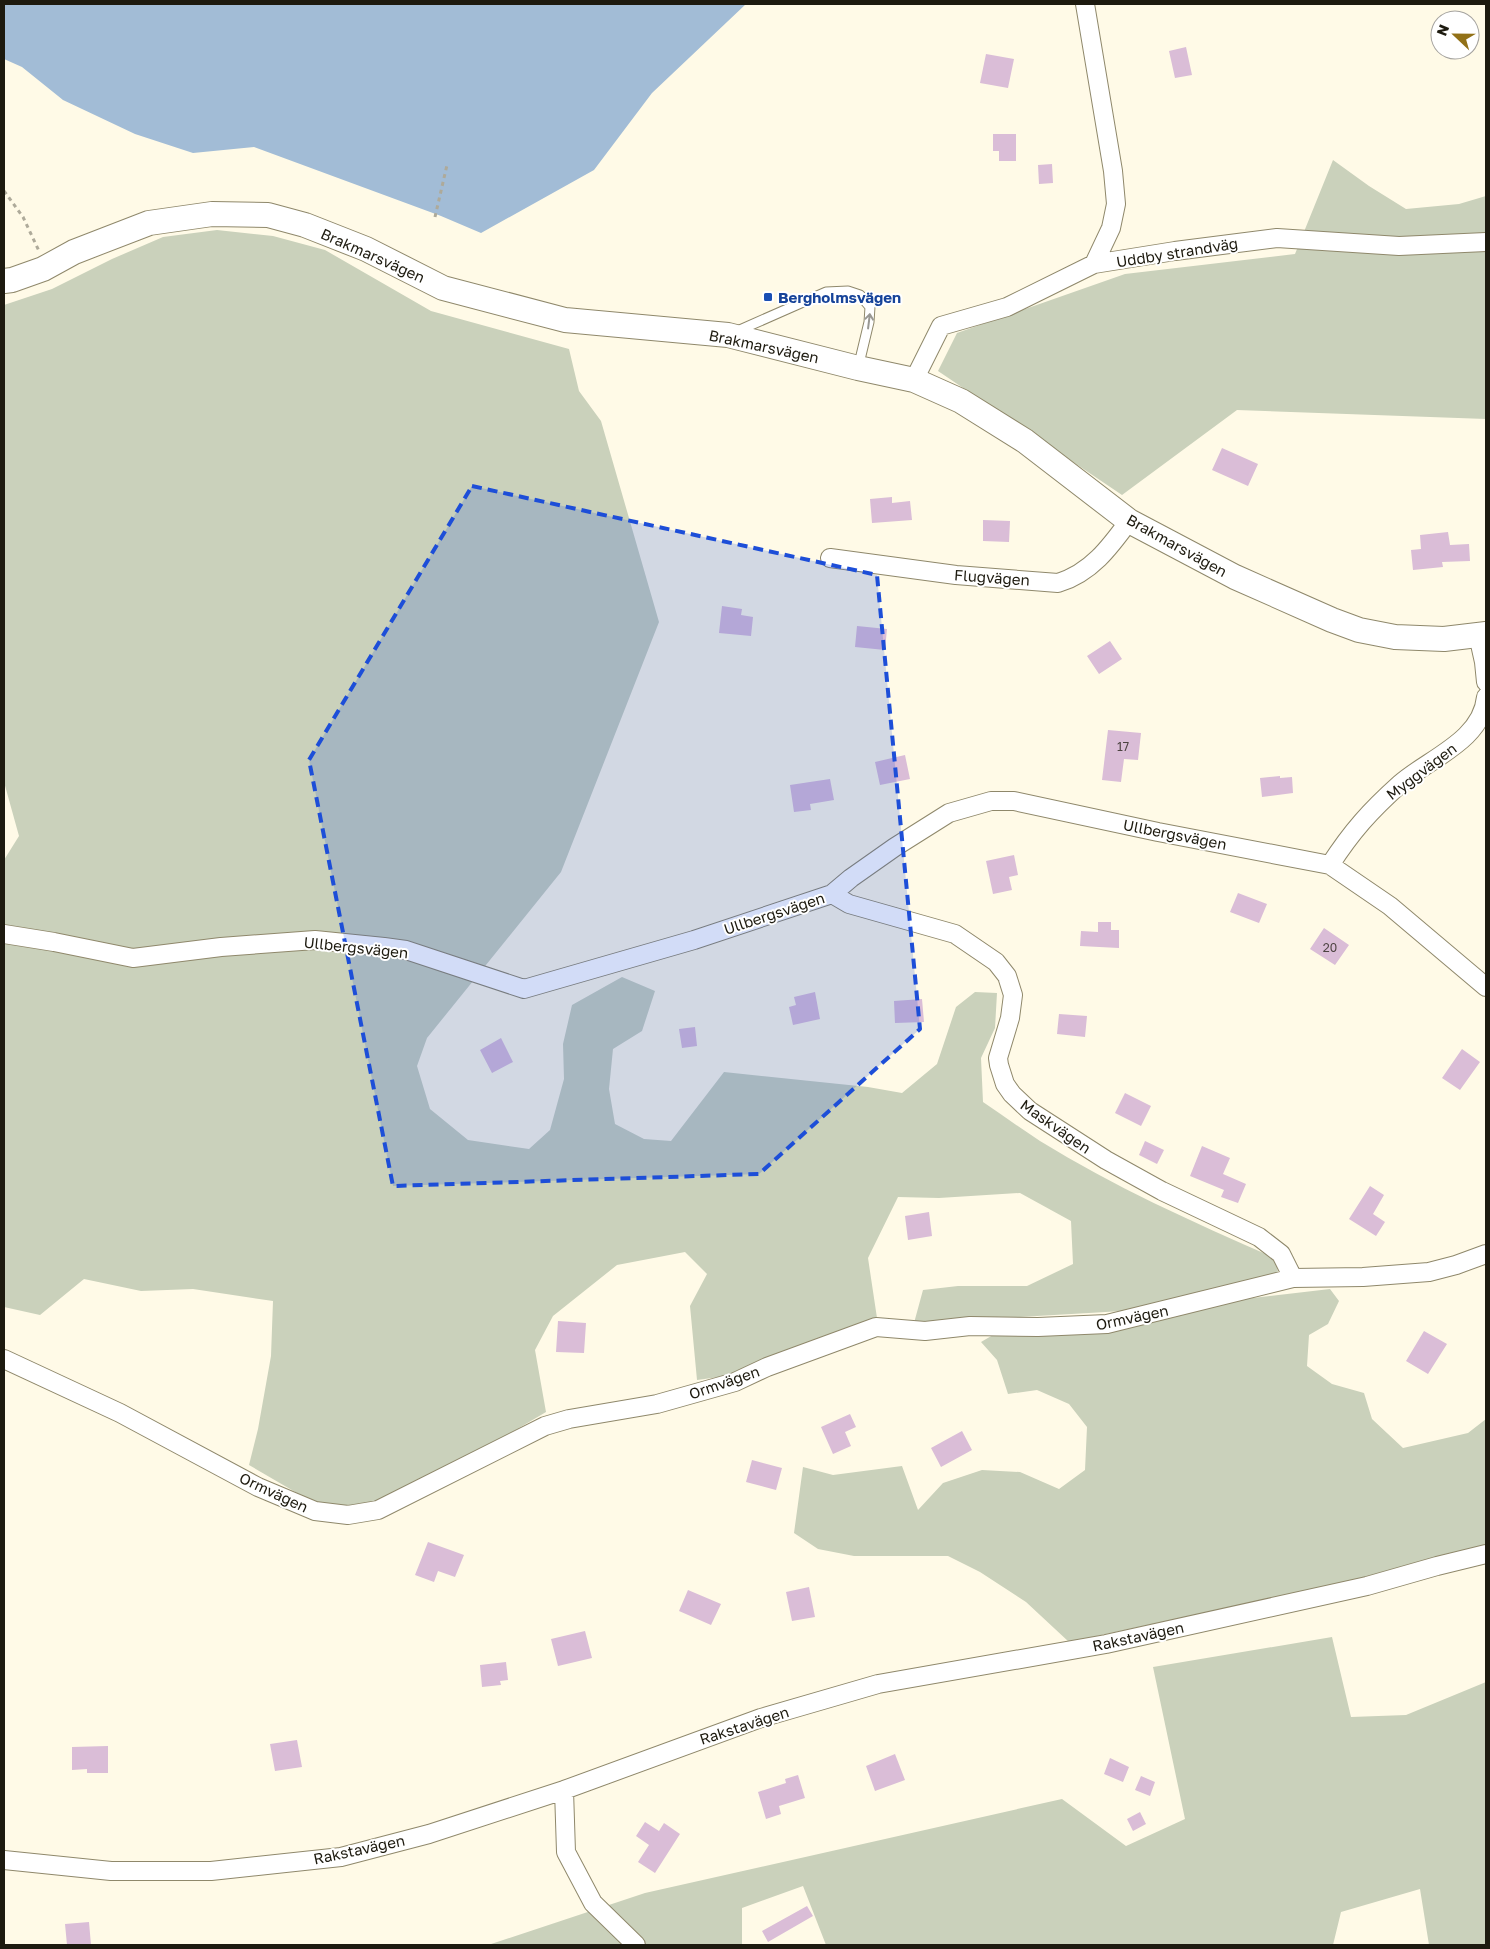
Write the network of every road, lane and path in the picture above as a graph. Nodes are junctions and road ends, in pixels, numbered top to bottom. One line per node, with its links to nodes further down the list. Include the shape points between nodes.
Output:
1 (1084, 4): 6 (street, via 1116,204 1111,228)
2 (446, 165): 4 (path)
3 (4, 192): 7 (path, via 23,217)
4 (435, 217)
5 (1486, 242): 6 (street, Uddby strandväg, via 1399,246 1277,238)
6 (1094, 264): 11 (street, Uddby strandväg, via 1007,307 941,326)
7 (46, 267): 8 (street, Brakmarsvägen); 9 (street, Brakmarsvägen, via 74,252 149,223 212,214 268,215 305,225 366,249 443,288 565,320)
8 (4, 281)
9 (728, 335): 10 (street, Brakmarsvägen); 10 (lane, one-way to 9, via 870,307 860,295 848,291 826,292)
10 (858, 368): 11 (street, Brakmarsvägen)
11 (914, 380): 12 (street, Brakmarsvägen, via 961,401 1025,441)
12 (1129, 521): 13 (street, Flugvägen, via 1106,552 1072,579 1058,583 956,575); 14 (street, Brakmarsvägen, via 1235,577 1359,630 1395,637 1444,639)
13 (830, 558)
14 (1482, 635): 15 (street)
15 (1486, 682)
16 (1486, 697): 17 (street, Myggvägen, via 1472,730 1402,782 1364,818)
17 (1330, 865): 18 (street, Ullbergsvägen, via 1014,801 991,801 949,813 895,847); 20 (street, Ullbergsvägen, via 1390,906)
18 (832, 894): 19 (street, Ullbergsvägen, via 694,940 524,989 406,950 374,946 315,940 133,958); 22 (street, Maskvägen, via 849,904 955,934 996,962 1007,976 1013,995 998,1058 1005,1084 1012,1094 1030,1111 1106,1160 1259,1238 1281,1254)
19 (4, 934)
20 (1486, 987)
21 (1486, 1254): 22 (street, Ormvägen, via 1430,1272)
22 (1292, 1278): 23 (street, Ormvägen, via 1107,1324 1038,1328 961,1326 925,1331 876,1328 767,1367 735,1382 657,1404 545,1426 378,1510 348,1515 315,1511 258,1487 120,1413)
23 (4, 1359)
24 (1486, 1554): 25 (street, Rakstavägen, via 1367,1586 1106,1644 878,1684 761,1718)
25 (564, 1790): 26 (street, Rakstavägen, via 429,1834 340,1857 211,1871 111,1872); 27 (street, via 566,1852 593,1903)
26 (4, 1860)
27 (636, 1945)

